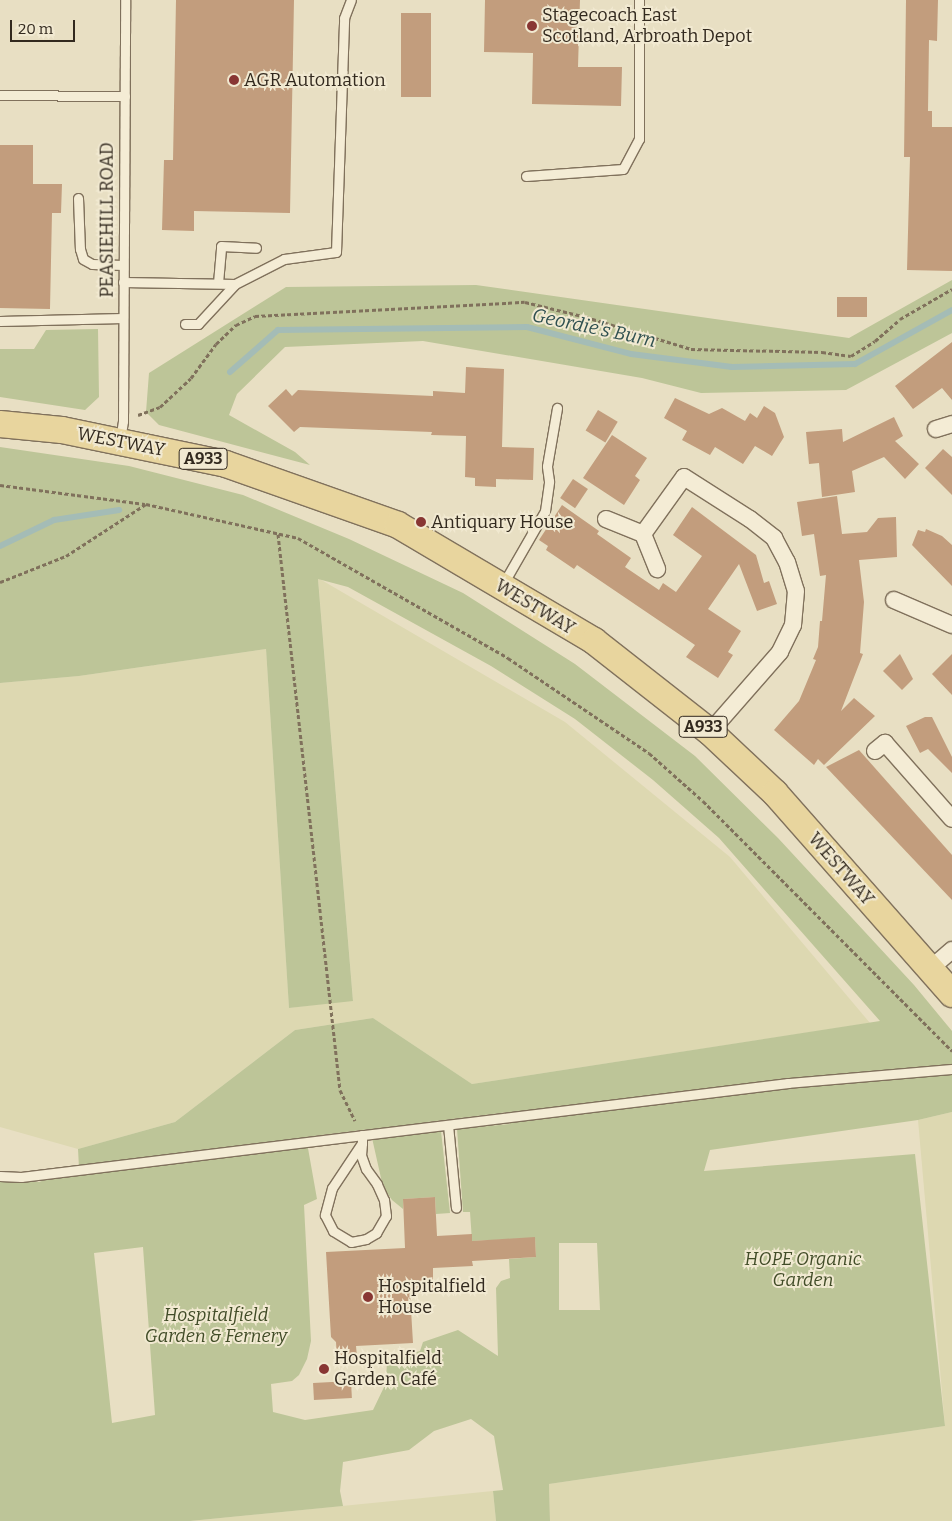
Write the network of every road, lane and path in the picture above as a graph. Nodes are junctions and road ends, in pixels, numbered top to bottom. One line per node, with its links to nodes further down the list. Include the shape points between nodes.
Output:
1 (125, 0): 5 (lane, PEASIEHILL ROAD)
2 (351, 0): 12 (lane, via 344,18 336,252 284,259)
3 (640, 0): 6 (lane, via 639,139 623,168)
4 (0, 95): 5 (lane)
5 (125, 96): 9 (lane, PEASIEHILL ROAD)
6 (526, 176)
7 (78, 198): 9 (lane, via 83,259 92,264)
8 (256, 248): 11 (lane, via 221,246)
9 (123, 265): 10 (lane, PEASIEHILL ROAD)
10 (123, 282): 11 (lane); 14 (lane, PEASIEHILL ROAD)
11 (218, 283): 12 (lane)
12 (235, 284): 16 (lane, via 198,324)
13 (952, 289): 21 (path, via 900,319 851,356 822,352 691,349 525,302 255,316 236,325 216,344 190,378 160,407)
14 (123, 318): 15 (lane); 21 (lane, PEASIEHILL ROAD)
15 (0, 321)
16 (185, 324)
17 (557, 408): 29 (lane, via 547,466 549,481 545,511)
18 (0, 424): 21 (main road, WESTWAY / A933)
19 (952, 424): 20 (street)
20 (936, 429)
21 (122, 431): 29 (main road, WESTWAY / A933, via 398,525)
22 (0, 485): 23 (path)
23 (146, 504): 25 (path); 28 (path, via 66,556)
24 (606, 519): 26 (street)
25 (278, 534): 38 (path, via 298,538 508,658 649,753 703,800); 41 (path, via 340,1090)
26 (643, 534): 27 (street); 32 (street, via 684,477 774,538 787,562 796,591 793,625 780,652)
27 (657, 569)
28 (0, 582)
29 (502, 587): 32 (main road, WESTWAY / A933, via 594,641)
30 (894, 600): 31 (street)
31 (952, 626)
32 (710, 732): 36 (main road, WESTWAY / A933, via 775,794)
33 (875, 751): 34 (street, via 885,742)
34 (952, 819)
35 (952, 950): 36 (street)
36 (930, 969): 37 (main road, WESTWAY / A933)
37 (952, 994)
38 (952, 1051)
39 (952, 1069): 40 (lane, via 788,1083)
40 (448, 1125): 41 (lane); 43 (lane)
41 (362, 1139): 41 (lane, via 361,1155 384,1200 386,1216 376,1233 351,1242 333,1231 325,1215 332,1188); 42 (lane, via 21,1177)
42 (0, 1176)
43 (456, 1208)

